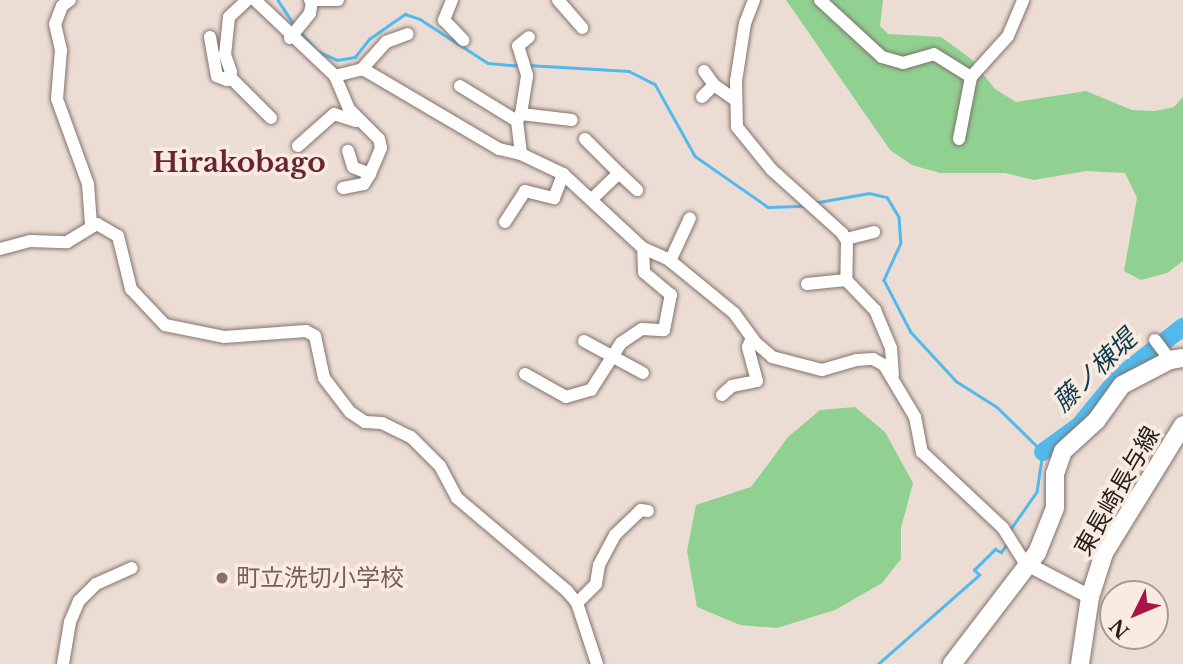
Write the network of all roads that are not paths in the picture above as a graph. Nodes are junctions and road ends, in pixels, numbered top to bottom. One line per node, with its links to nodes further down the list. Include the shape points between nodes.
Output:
1 (69, 0): 43 (street, via 55,24 61,50 57,99 89,184)
2 (247, 0): 20 (street, via 229,17 225,55)
3 (255, 0): 12 (street)
4 (338, 0): 10 (street)
5 (452, 0): 16 (street, via 444,20)
6 (558, 0): 11 (street)
7 (754, 0): 25 (street, via 745,23)
8 (820, 0): 21 (street, via 882,57 904,63 934,54)
9 (1023, 0): 21 (street, via 1008,36)
10 (311, 1): 12 (street)
11 (582, 28)
12 (296, 32): 19 (street)
13 (408, 34): 17 (street, via 386,41)
14 (210, 37): 20 (street, via 218,76 222,80)
15 (529, 37): 26 (street, via 518,46 523,66)
16 (463, 40)
17 (361, 70): 19 (street); 34 (street, via 389,81 499,149)
18 (704, 71): 22 (street)
19 (335, 76): 29 (street, via 349,109)
20 (230, 77): 27 (street)
21 (971, 77): 31 (street)
22 (714, 85): 24 (street); 25 (street)
23 (460, 86): 26 (street)
24 (702, 97)
25 (734, 99): 45 (street, via 737,127 772,170)
26 (519, 117): 28 (street); 34 (street)
27 (271, 118)
28 (572, 120)
29 (363, 122): 32 (street, via 334,114); 36 (street, via 381,148)
30 (585, 139): 35 (street)
31 (959, 139)
32 (298, 146)
33 (348, 151): 36 (street, via 353,167)
34 (521, 154): 37 (street)
35 (619, 173): 39 (street); 40 (street)
36 (370, 174): 38 (street, via 364,184)
37 (563, 174): 40 (street); 42 (street, via 554,198 525,191)
38 (344, 188)
39 (637, 190)
40 (591, 200): 46 (street)
41 (690, 218): 48 (street)
42 (505, 222)
43 (91, 225): 47 (street, via 67,242 30,241); 65 (street, via 118,236 131,289 165,325 224,337 306,331 315,336 324,378 351,412 365,422 411,437 440,466 457,498)
44 (874, 232): 45 (street)
45 (846, 239): 49 (street)
46 (643, 248): 48 (street); 54 (street, via 644,272 671,295 668,322 664,330 642,329 621,342)
47 (0, 249)
48 (670, 261): 51 (street, via 734,313)
49 (846, 280): 50 (street); 58 (street, via 875,310 891,348)
50 (807, 284)
51 (752, 338): 58 (street, via 772,357 796,366 822,370 873,359); 59 (street, via 748,347 757,381 732,386)
52 (1155, 340): 55 (street)
53 (584, 341): 54 (street)
54 (612, 356): 56 (street, via 591,390 566,397); 57 (street)
55 (1174, 359): 62 (main road, 東長崎長与線, via 1122,385 1096,422 1063,451 1055,474 1055,508 1037,553)
56 (525, 373)
57 (643, 373)
58 (893, 374): 62 (street, via 915,417 922,452 1003,528)
59 (722, 395)
60 (1183, 425): 64 (main road, 東長崎長与線, via 1104,553)
61 (648, 512): 65 (street, via 641,510 615,535 596,584)
62 (1025, 563): 64 (street); 68 (main road, 東長崎長与線)
63 (132, 568): 66 (street, via 96,584 79,601 70,622)
64 (1090, 597): 69 (main road, 東長崎長与線)
65 (577, 603): 67 (street)
66 (63, 664)
67 (597, 664)
68 (952, 664)
69 (1080, 664)

